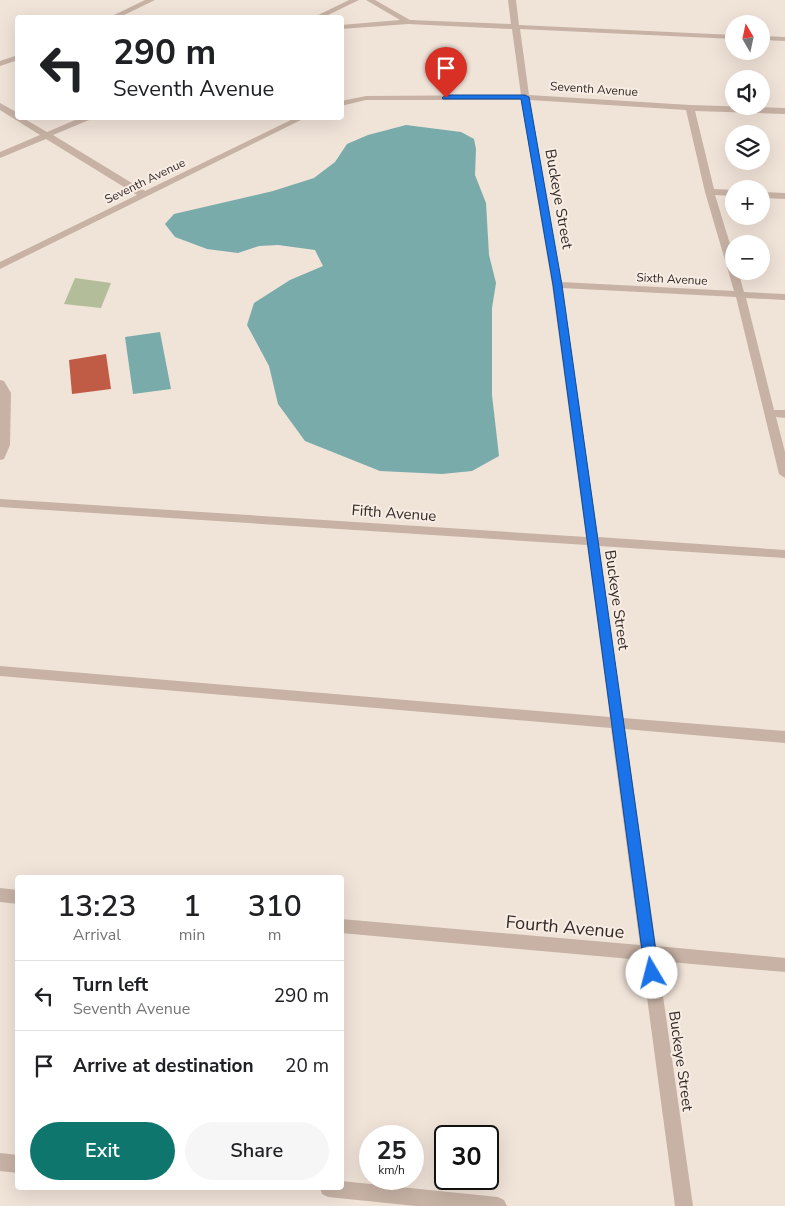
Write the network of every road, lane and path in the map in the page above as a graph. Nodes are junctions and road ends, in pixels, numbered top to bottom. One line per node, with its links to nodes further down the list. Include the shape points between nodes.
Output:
1 (151, 0): 5 (street)
2 (355, 0): 6 (street)
3 (370, 0): 7 (street)
4 (512, 0): 9 (street, Buckeye Street)
5 (118, 15)
6 (322, 15)
7 (408, 22): 8 (street); 9 (street)
8 (344, 27)
9 (516, 28): 10 (street); 15 (street, Buckeye Street)
10 (725, 37)
11 (770, 38): 12 (street)
12 (785, 39)
13 (15, 58): 14 (street)
14 (0, 64)
15 (525, 97): 16 (street, Seventh Avenue, via 366,98); 18 (street, Seventh Avenue); 32 (street, Buckeye Street)
16 (344, 103)
17 (0, 106): 20 (street)
18 (690, 108): 19 (street, Seventh Avenue); 26 (street)
19 (785, 111)
20 (15, 115)
21 (23, 120): 24 (street)
22 (81, 120): 24 (street)
23 (297, 120): 28 (street, Seventh Avenue)
24 (47, 135): 25 (street); 28 (street)
25 (0, 155)
26 (710, 192): 27 (street); 33 (street)
27 (725, 193)
28 (144, 195): 31 (street, Seventh Avenue)
29 (770, 195): 30 (street)
30 (785, 196)
31 (0, 266)
32 (557, 285): 33 (street, Sixth Avenue); 41 (street, Buckeye Street)
33 (740, 295): 34 (street, Sixth Avenue); 36 (street)
34 (785, 298)
35 (0, 383): 38 (street, via 6,393 4,444)
36 (770, 413): 37 (street); 39 (street)
37 (785, 414)
38 (0, 456)
39 (785, 474)
40 (0, 503): 41 (street, Fifth Avenue)
41 (593, 542): 42 (street, Fifth Avenue); 44 (street, Buckeye Street)
42 (785, 554)
43 (0, 671): 44 (street)
44 (618, 724): 45 (street); 49 (street, Buckeye Street)
45 (785, 737)
46 (0, 895): 47 (street)
47 (15, 897)
48 (344, 926): 49 (street, Fourth Avenue)
49 (650, 953): 50 (street, Fourth Avenue); 55 (street, Buckeye Street)
50 (785, 965)
51 (0, 1162): 52 (street)
52 (15, 1164)
53 (344, 1190): 54 (street)
54 (498, 1206)
55 (684, 1206)

